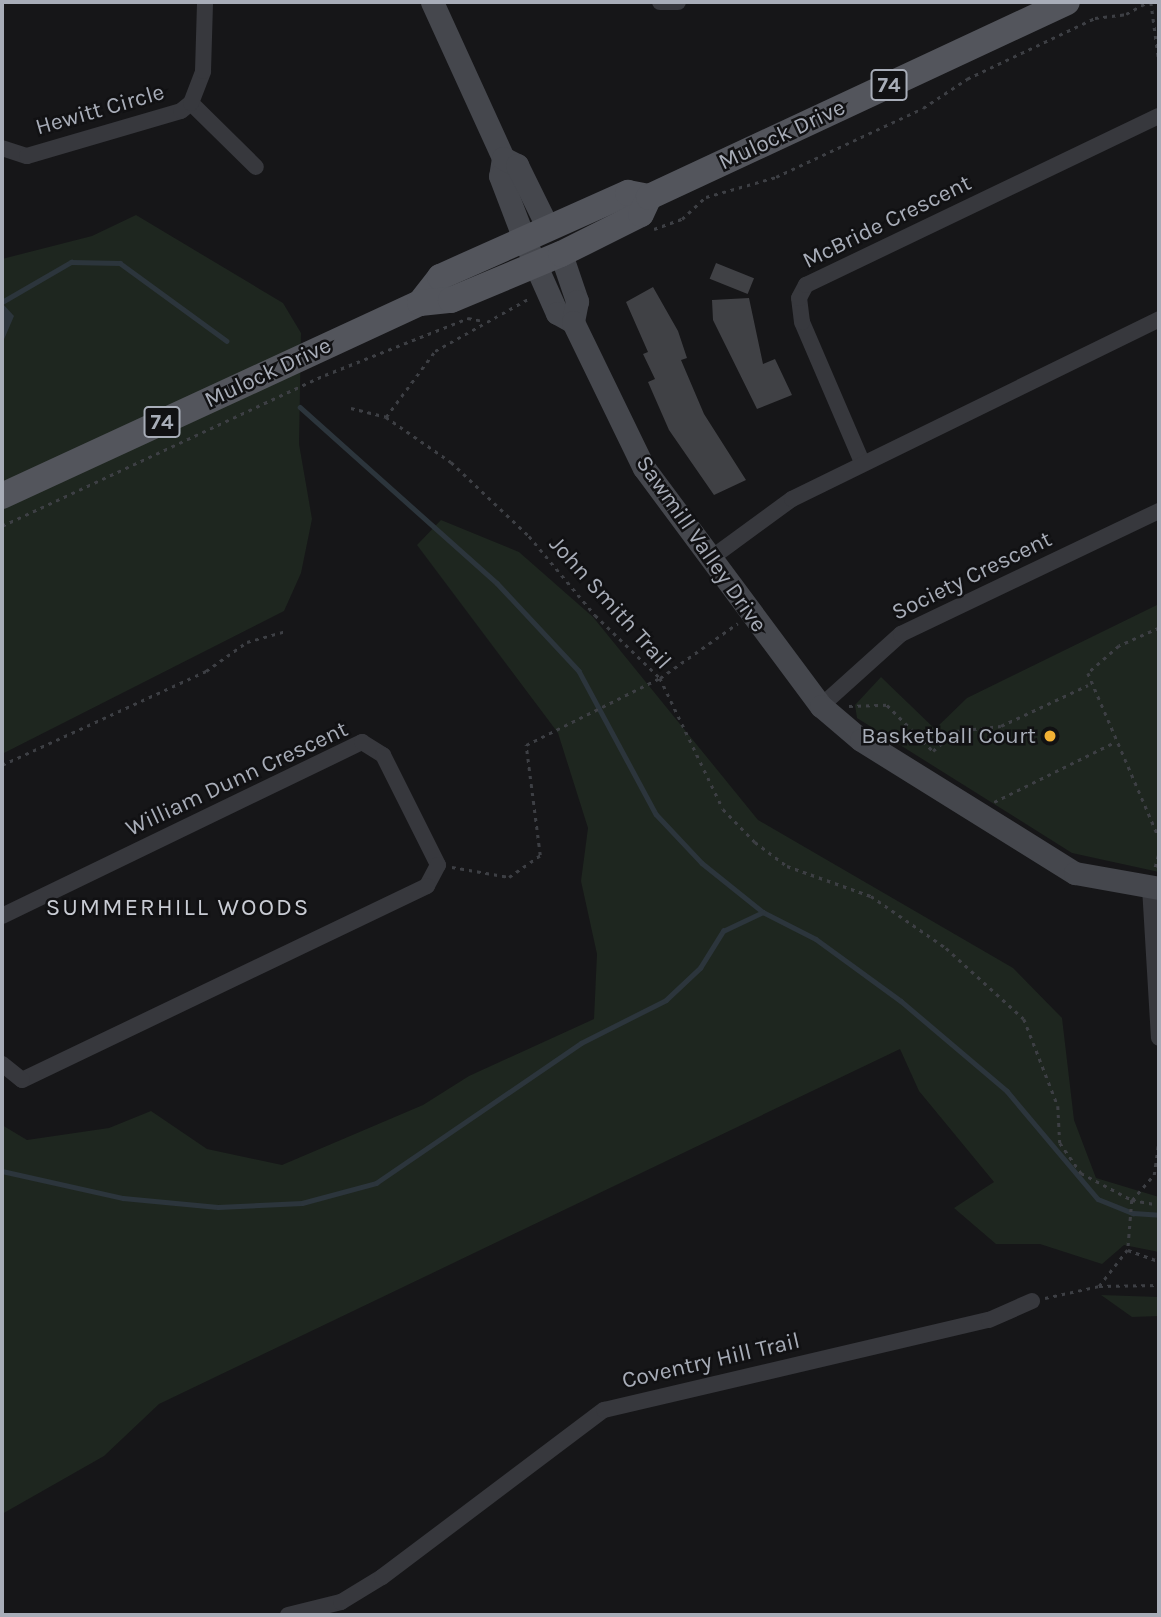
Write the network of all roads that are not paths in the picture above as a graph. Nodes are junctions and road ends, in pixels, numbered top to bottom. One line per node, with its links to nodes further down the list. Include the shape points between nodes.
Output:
1 (205, 2): 6 (street, Hewitt Circle, via 202,71)
2 (432, 2): 9 (street)
3 (660, 2): 4 (street)
4 (678, 2)
5 (1067, 2): 11 (main road, Mulock Drive / 74)
6 (191, 103): 8 (street, Hewitt Circle, via 156,120 27,156); 10 (street)
7 (1159, 116): 19 (street, McBride Crescent, via 806,285 799,298 802,322)
8 (2, 148)
9 (503, 158): 12 (street, via 517,165); 13 (street, Sawmill Valley Drive, via 500,176)
10 (256, 167)
11 (649, 197): 12 (main road, Mulock Drive / 74, via 628,193); 14 (main road, Mulock Drive / 74, via 641,214)
12 (548, 229): 13 (main road, Mulock Drive / 74); 14 (street)
13 (524, 239): 15 (street, Sawmill Valley Drive); 16 (main road, Mulock Drive / 74, via 440,277)
14 (561, 254): 15 (main road, Mulock Drive / 74); 18 (street, Sawmill Valley Drive, via 577,301)
15 (536, 265): 16 (main road, Mulock Drive / 74, via 451,300); 18 (street, Sawmill Valley Drive, via 557,313)
16 (419, 303): 20 (main road, Mulock Drive / 74)
17 (1159, 319): 19 (street)
18 (573, 322): 22 (street, Sawmill Valley Drive, via 644,468)
19 (862, 462): 22 (street, via 761,517)
20 (2, 496)
21 (1159, 511): 23 (street, Society Crescent, via 901,634)
22 (714, 556): 23 (street, Sawmill Valley Drive)
23 (821, 706): 24 (street, Sawmill Valley Drive, via 972,812 1075,873)
24 (1154, 888): 26 (street)
25 (2, 916): 27 (street, William Dunn Crescent, via 362,741 383,755 438,865 427,886 22,1080)
26 (1159, 1038)
27 (2, 1064)
28 (1032, 1301): 29 (street, Coventry Hill Trail, via 989,1320 604,1410 382,1577 341,1602)
29 (288, 1615)

